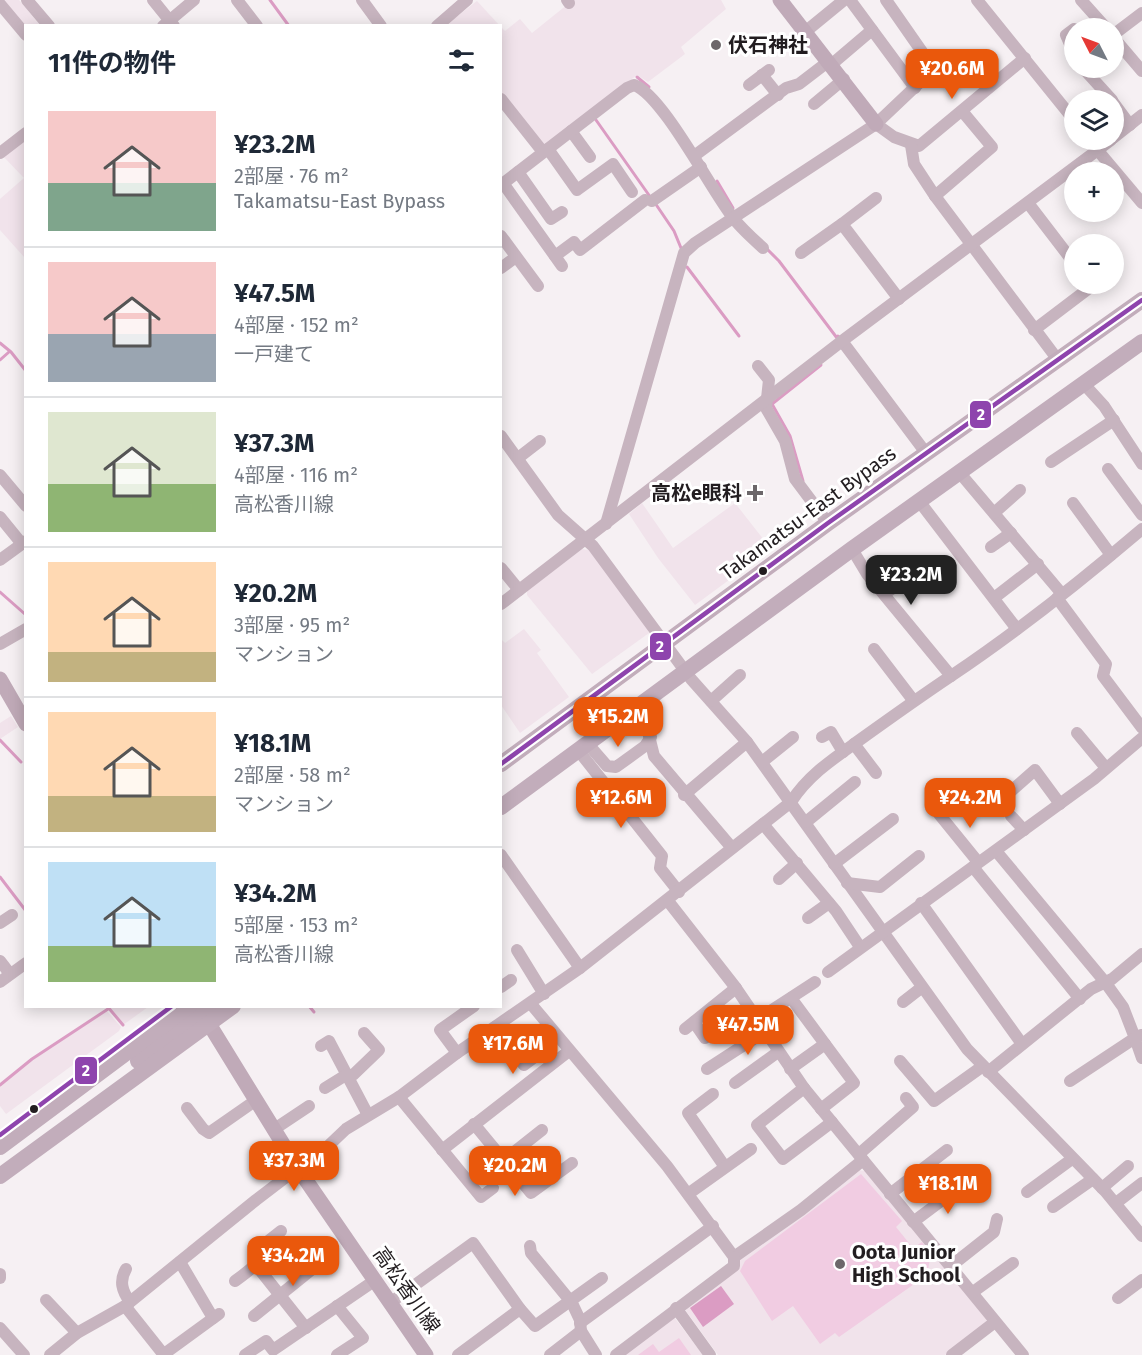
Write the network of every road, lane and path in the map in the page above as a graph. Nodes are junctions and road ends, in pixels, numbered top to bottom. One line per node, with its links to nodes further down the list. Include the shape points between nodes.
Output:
1 (27, 0): 18 (street)
2 (153, 0): 19 (street)
3 (194, 0): 19 (street)
4 (237, 0): 20 (street)
5 (362, 0): 21 (street)
6 (467, 0): 22 (street)
7 (780, 0): 25 (main road)
8 (844, 0): 25 (street)
9 (850, 0): 24 (street)
10 (886, 0): 34 (street, via 934,69)
11 (978, 0): 28 (street)
12 (1081, 0): 15 (street)
13 (0, 4): 26 (street)
14 (1142, 13): 23 (street)
15 (1092, 14): 16 (street); 17 (street)
16 (1087, 18)
17 (1096, 18)
18 (47, 24)
19 (169, 24)
20 (255, 24)
21 (380, 24)
22 (441, 24)
23 (1124, 27)
24 (872, 30): 29 (street); 34 (street)
25 (805, 32): 29 (main road)
26 (24, 33)
27 (1124, 49): 30 (street)
28 (1024, 58): 39 (street); 40 (street)
29 (830, 63): 32 (main road); 36 (street)
30 (1142, 71)
31 (1092, 78): 35 (street)
32 (844, 79): 38 (street); 43 (main road)
33 (748, 85): 36 (street, via 765,72)
34 (915, 88): 43 (street)
35 (1102, 90)
36 (778, 95): 54 (street)
37 (502, 100): 51 (street)
38 (814, 104)
39 (1064, 108)
40 (962, 111): 48 (street, via 922,145); 58 (street, via 992,147)
41 (1142, 115): 44 (street)
42 (1124, 117): 44 (street)
43 (876, 124): 48 (street); 63 (street)
44 (1130, 125): 45 (street)
45 (1124, 130)
46 (571, 131): 51 (street); 53 (street); 54 (street, via 634,86 650,96)
47 (24, 135): 52 (street)
48 (911, 145): 58 (street, via 914,164)
49 (1087, 150): 60 (street)
50 (1097, 150): 61 (street)
51 (545, 151): 55 (street); 57 (street, via 577,190 612,164)
52 (0, 153)
53 (590, 157)
54 (697, 162): 56 (street, via 580,250 574,242 558,261); 63 (street)
55 (518, 172): 56 (street); 62 (street, via 551,219)
56 (502, 184)
57 (632, 192)
58 (935, 196): 66 (street)
59 (876, 198): 64 (street)
60 (1028, 203): 66 (street); 68 (street)
61 (1142, 203)
62 (562, 212)
63 (733, 218): 67 (street); 103 (street, via 688,249 682,259)
64 (842, 224): 69 (street); 74 (street)
65 (502, 237): 70 (street)
66 (972, 245): 74 (street); 77 (street)
67 (763, 248)
68 (1064, 250)
69 (801, 253)
70 (516, 257): 71 (street); 72 (street)
71 (502, 267)
72 (538, 286)
73 (1081, 294): 77 (street)
74 (899, 299): 79 (street)
75 (1142, 300): 81 (highway, Takamatsu-East Bypass)
76 (1142, 313): 146 (highway)
77 (1034, 330): 81 (street)
78 (1142, 332): 148 (highway, via 759,604)
79 (842, 341): 84 (street); 88 (street)
80 (1142, 342): 83 (highway)
81 (1058, 360): 88 (highway, Takamatsu-East Bypass)
82 (758, 366): 84 (street, via 769,380)
83 (1083, 383): 85 (street); 93 (highway)
84 (766, 401): 102 (street, via 766,408 785,441 795,479); 103 (street)
85 (1114, 420): 90 (street); 91 (street)
86 (502, 437): 89 (street)
87 (540, 441): 89 (street)
88 (926, 453): 102 (highway, Takamatsu-East Bypass)
89 (518, 458): 106 (street, via 558,515)
90 (1051, 462)
91 (1141, 462)
92 (1108, 469): 100 (street)
93 (959, 472): 96 (highway); 99 (street)
94 (0, 475): 98 (street)
95 (1020, 490): 99 (street)
96 (919, 501): 109 (highway); 118 (street)
97 (1073, 503): 110 (street)
98 (24, 504)
99 (994, 513): 105 (street)
100 (1142, 516)
101 (0, 517): 107 (street)
102 (828, 523): 122 (highway, Takamatsu-East Bypass)
103 (606, 524): 106 (street)
104 (1142, 529): 110 (street)
105 (1011, 533): 108 (street); 112 (street)
106 (585, 540): 115 (street); 122 (street)
107 (24, 542): 111 (street)
108 (991, 547)
109 (852, 549): 116 (street); 125 (highway)
110 (1111, 555): 117 (street)
111 (0, 560)
112 (1038, 564): 117 (street); 118 (street)
113 (502, 569): 115 (street)
114 (910, 577): 116 (street)
115 (519, 590): 119 (street)
116 (884, 594): 127 (street)
117 (1060, 596): 120 (street); 133 (street, via 1106,664 1103,676)
118 (994, 598): 120 (street)
119 (502, 603)
120 (1017, 628): 127 (street)
121 (24, 630): 123 (street)
122 (665, 642): 125 (street); 143 (highway, Takamatsu-East Bypass)
123 (0, 644)
124 (874, 649): 129 (street)
125 (685, 670): 130 (street); 131 (highway)
126 (740, 675): 130 (street)
127 (951, 676): 129 (street)
128 (0, 679): 132 (main road)
129 (913, 700): 141 (street)
130 (711, 701): 139 (street)
131 (633, 709): 135 (street); 140 (highway)
132 (24, 721)
133 (1142, 728)
134 (1077, 733): 144 (street)
135 (651, 737): 140 (street, via 616,767 607,766); 149 (street, via 654,756)
136 (793, 737): 142 (street)
137 (822, 737): 141 (street, via 831,732)
138 (1142, 739): 144 (street)
139 (747, 742): 142 (street); 149 (street)
140 (583, 746): 153 (highway); 169 (street, via 662,856 660,868)
141 (848, 748): 145 (street); 151 (street, via 801,787)
142 (762, 762): 151 (street)
143 (502, 763)
144 (1106, 768): 152 (street)
145 (876, 773)
146 (502, 774)
147 (853, 788): 157 (street)
148 (502, 793)
149 (684, 795): 160 (street)
150 (995, 801): 152 (street, via 1035,770)
151 (791, 802): 157 (street); 158 (street)
152 (1060, 804): 159 (street)
153 (502, 806)
154 (939, 814): 166 (street)
155 (1011, 816): 159 (street)
156 (893, 819): 165 (street)
157 (806, 822): 165 (street)
158 (763, 824): 160 (street); 164 (street)
159 (1024, 830): 161 (street)
160 (732, 848): 169 (street)
161 (996, 850): 166 (street); 186 (street)
162 (502, 856): 182 (street)
163 (919, 856): 168 (street, via 880,887)
164 (797, 863): 167 (street); 171 (street)
165 (834, 864): 168 (street)
166 (976, 865): 172 (street); 191 (street)
167 (779, 879)
168 (847, 883): 176 (street)
169 (679, 892): 170 (street)
170 (668, 901): 182 (street); 187 (street)
171 (830, 903): 174 (street); 177 (street)
172 (921, 903): 176 (street); 207 (street)
173 (12, 915): 175 (street)
174 (808, 918)
175 (0, 923)
176 (881, 932): 177 (street); 188 (street)
177 (860, 947): 183 (street)
178 (517, 950): 189 (street)
179 (1142, 954): 186 (street)
180 (0, 961): 184 (street)
181 (24, 964): 184 (street)
182 (580, 968): 189 (street)
183 (828, 972)
184 (5, 978)
185 (814, 982): 190 (street)
186 (1106, 982): 191 (street); 204 (street)
187 (735, 988): 203 (street); 205 (street, via 689,1025)
188 (921, 988): 192 (street); 217 (street)
189 (544, 994): 193 (street)
190 (791, 998): 203 (street, via 772,1010); 206 (street)
191 (1080, 999): 207 (street)
192 (903, 1002)
193 (531, 1004): 201 (street); 210 (street)
194 (170, 1008): 235 (highway)
195 (186, 1008): 236 (highway)
196 (199, 1008): 200 (main road, 高松香川線)
197 (210, 1008): 244 (highway)
198 (230, 1008): 200 (highway)
199 (471, 1008): 212 (street, via 440,1030)
200 (209, 1024): 226 (main road, 高松香川線); 248 (highway)
201 (495, 1027): 209 (street, via 524,1065); 212 (street)
202 (364, 1033): 218 (street, via 380,1050 353,1075)
203 (765, 1033): 211 (street); 215 (street)
204 (1139, 1036): 213 (street); 219 (street)
205 (705, 1038)
206 (825, 1044): 216 (street); 229 (street, via 854,1083)
207 (1023, 1044): 217 (street)
208 (321, 1046): 218 (street, via 329,1041)
209 (544, 1050)
210 (569, 1051): 232 (street); 254 (street)
211 (778, 1052): 216 (street); 220 (street)
212 (457, 1053): 224 (street)
213 (1142, 1058)
214 (900, 1061): 217 (street, via 934,1101)
215 (707, 1069)
216 (790, 1069): 222 (street)
217 (986, 1069): 241 (street)
218 (346, 1075): 221 (street); 230 (street)
219 (1070, 1081)
220 (735, 1083)
221 (325, 1088)
222 (804, 1088): 229 (street); 231 (street, via 757,1125 783,1159)
223 (713, 1094): 246 (street, via 688,1113)
224 (399, 1097): 230 (street); 238 (street)
225 (906, 1098): 240 (street, via 912,1107)
226 (255, 1101): 228 (street, via 209,1133); 233 (main road, 高松香川線)
227 (309, 1106): 233 (street)
228 (187, 1108)
229 (821, 1109): 231 (street)
230 (368, 1115): 247 (street)
231 (832, 1122): 240 (street)
232 (474, 1124): 238 (street); 242 (street)
233 (273, 1130): 247 (main road, 高松香川線)
234 (542, 1130): 242 (street)
235 (0, 1135)
236 (0, 1147)
237 (751, 1149): 246 (street)
238 (442, 1150): 252 (street, via 481,1197)
239 (947, 1150): 255 (street)
240 (861, 1157): 255 (street); 264 (street, via 801,1210)
241 (1072, 1159): 250 (street); 253 (street)
242 (504, 1160): 243 (street, via 531,1193)
243 (572, 1163)
244 (0, 1164)
245 (1128, 1166): 250 (street)
246 (725, 1167): 254 (street)
247 (299, 1170): 265 (street); 274 (main road, 高松香川線)
248 (0, 1176)
249 (965, 1183): 259 (street)
250 (1098, 1183): 256 (street); 257 (street)
251 (1142, 1184): 256 (street)
252 (493, 1188)
253 (1027, 1192)
254 (688, 1194): 260 (street)
255 (890, 1194): 259 (street)
256 (1116, 1203): 262 (street)
257 (1053, 1207)
258 (997, 1219): 268 (street, via 994,1232)
259 (913, 1222): 268 (street)
260 (713, 1226): 264 (street); 287 (street)
261 (281, 1232): 267 (street, via 262,1246 262,1258)
262 (1142, 1236)
263 (530, 1246): 279 (street, via 531,1253)
264 (734, 1257): 283 (street, via 734,1266)
265 (180, 1262): 281 (street); 293 (street, via 216,1316)
266 (1013, 1263): 275 (street)
267 (256, 1265): 273 (street); 276 (street)
268 (951, 1266): 275 (street)
269 (126, 1269): 281 (street, via 121,1276)
270 (311, 1270): 276 (street)
271 (602, 1278): 279 (street)
272 (1142, 1280): 277 (street)
273 (235, 1281)
274 (374, 1281): 280 (main road, 高松香川線); 282 (street)
275 (974, 1292): 286 (street)
276 (280, 1295): 285 (street); 289 (street)
277 (1118, 1298)
278 (46, 1300): 290 (street)
279 (570, 1300): 284 (street, via 535,1326); 287 (street)
280 (390, 1303): 284 (street, via 473,1243); 296 (main road, 高松香川線)
281 (127, 1304): 290 (street); 293 (street)
282 (337, 1306): 289 (street); 295 (street, via 363,1338)
283 (676, 1308): 300 (street); 301 (street)
284 (520, 1309): 297 (street)
285 (254, 1316)
286 (995, 1322): 302 (street); 303 (street)
287 (581, 1327): 298 (street); 299 (street)
288 (0, 1328): 291 (street)
289 (306, 1328): 294 (street, via 273,1350 266,1341)
290 (77, 1333): 292 (street)
291 (24, 1355)
292 (50, 1355)
293 (164, 1355)
294 (245, 1355)
295 (337, 1355)
296 (426, 1355)
297 (458, 1355)
298 (550, 1355)
299 (596, 1355)
300 (616, 1355)
301 (710, 1355)
302 (952, 1355)
303 (1023, 1355)

